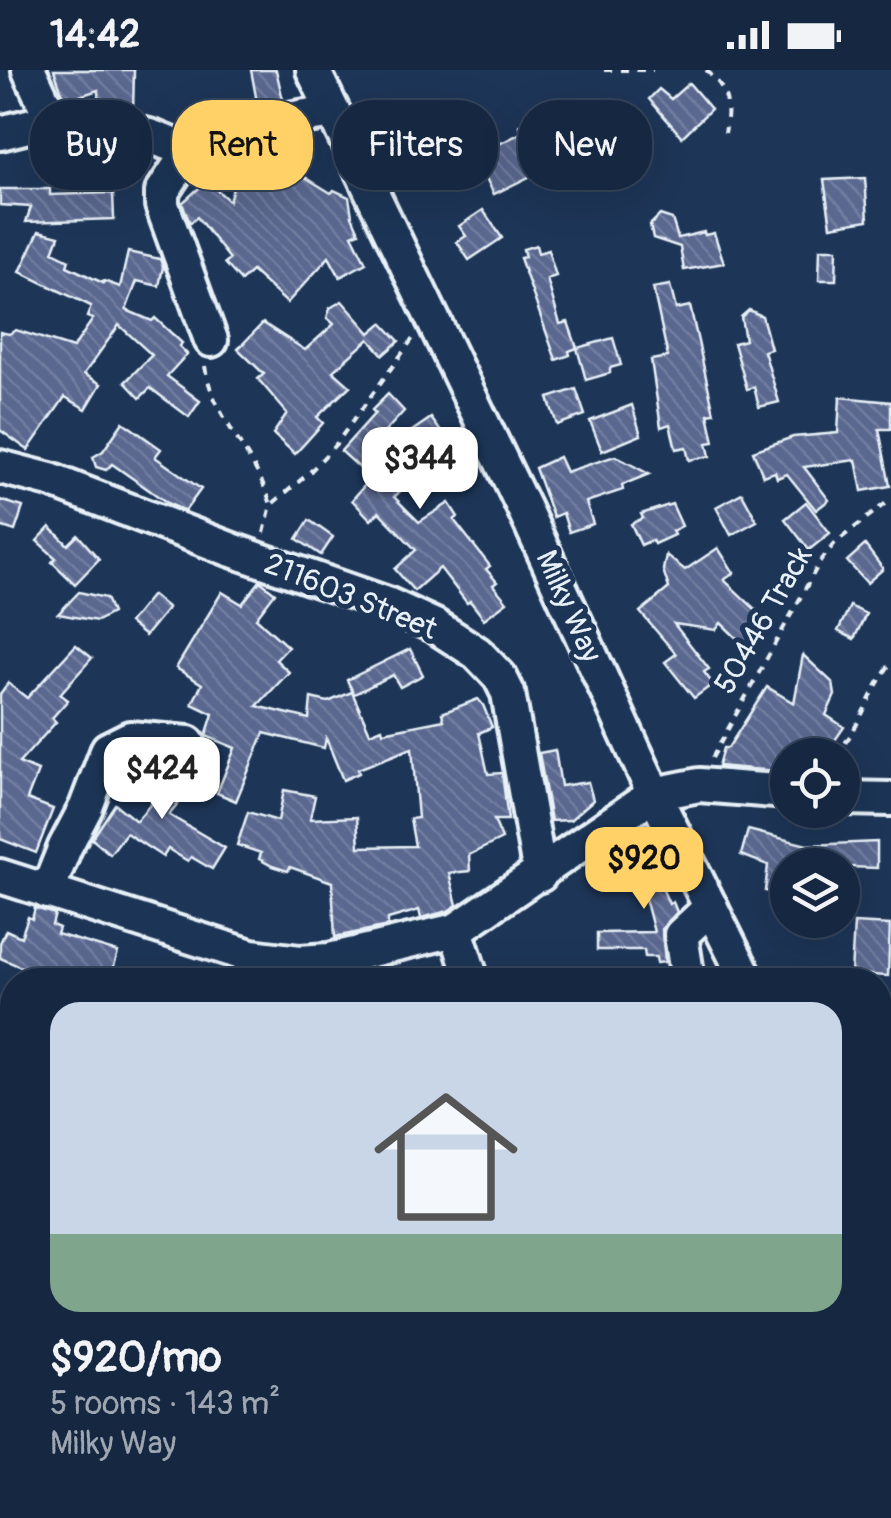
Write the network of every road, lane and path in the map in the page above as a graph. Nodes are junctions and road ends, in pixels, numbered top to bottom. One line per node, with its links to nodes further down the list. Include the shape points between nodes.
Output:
1 (29, 70): 6 (street)
2 (313, 70): 7 (street, Milky Way)
3 (604, 70): 4 (path)
4 (653, 70)
5 (706, 70): 11 (path, via 719,81 729,108)
6 (43, 100)
7 (333, 112): 8 (street)
8 (313, 116)
9 (30, 126): 10 (street)
10 (0, 133)
11 (725, 134)
12 (172, 177): 15 (street, via 162,204)
13 (371, 190): 14 (street, Milky Way)
14 (430, 312): 18 (path, via 336,444); 25 (street, Milky Way)
15 (211, 340): 18 (path, via 217,354 206,365 212,399)
16 (2, 463): 19 (street, 211603 Street)
17 (891, 500): 23 (path, 50446 Track, via 820,562)
18 (271, 504): 19 (path)
19 (253, 558): 28 (street, 211603 Street, via 387,604 435,626 492,666 515,722)
20 (891, 663): 21 (path)
21 (849, 738)
22 (188, 743): 30 (street, via 130,738 108,749)
23 (699, 785): 24 (street); 25 (street)
24 (770, 791)
25 (654, 794): 28 (street); 31 (street, Milky Way)
26 (860, 798): 27 (street)
27 (891, 799)
28 (540, 874): 32 (street)
29 (1, 877): 30 (street)
30 (47, 892): 32 (street, via 276,960 329,960)
31 (711, 908): 34 (street, via 681,935); 35 (street, Milky Way)
32 (456, 930): 33 (street)
33 (468, 968)
34 (686, 968)
35 (741, 968)

